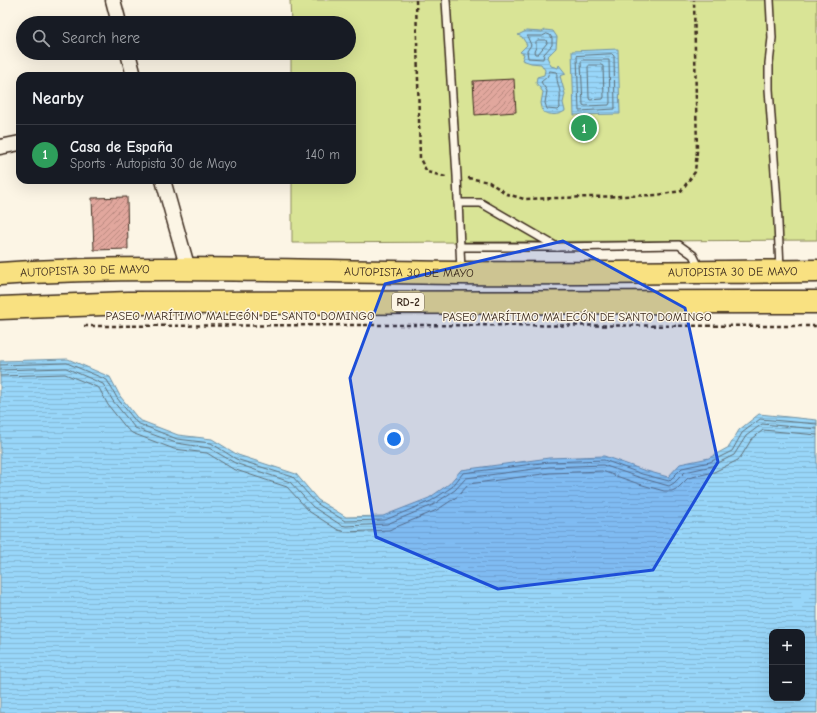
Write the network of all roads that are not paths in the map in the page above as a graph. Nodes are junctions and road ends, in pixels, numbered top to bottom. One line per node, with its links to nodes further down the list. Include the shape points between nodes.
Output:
1 (113, 0): 4 (street)
2 (446, 0): 10 (lane)
3 (770, 0): 17 (lane, via 772,38 769,89)
4 (118, 16)
5 (130, 60): 6 (street)
6 (133, 72)
7 (16, 145): 8 (street)
8 (0, 147)
9 (164, 184): 14 (street)
10 (458, 203): 11 (lane); 12 (lane, via 481,203)
11 (460, 247): 12 (lane); 19 (lane)
12 (557, 247): 16 (lane, via 680,245 693,255)
13 (0, 262): 15 (street)
14 (188, 269): 15 (highway, AUTOPISTA 30 DE MAYO); 19 (highway, AUTOPISTA 30 DE MAYO)
15 (42, 271): 20 (highway, AUTOPISTA 30 DE MAYO)
16 (701, 271): 17 (highway, AUTOPISTA 30 DE MAYO); 19 (highway, AUTOPISTA 30 DE MAYO)
17 (780, 271): 18 (highway, AUTOPISTA 30 DE MAYO)
18 (817, 271)
19 (461, 273)
20 (0, 274)
21 (817, 302): 22 (highway, RD-2, via 128,303)
22 (0, 308)

